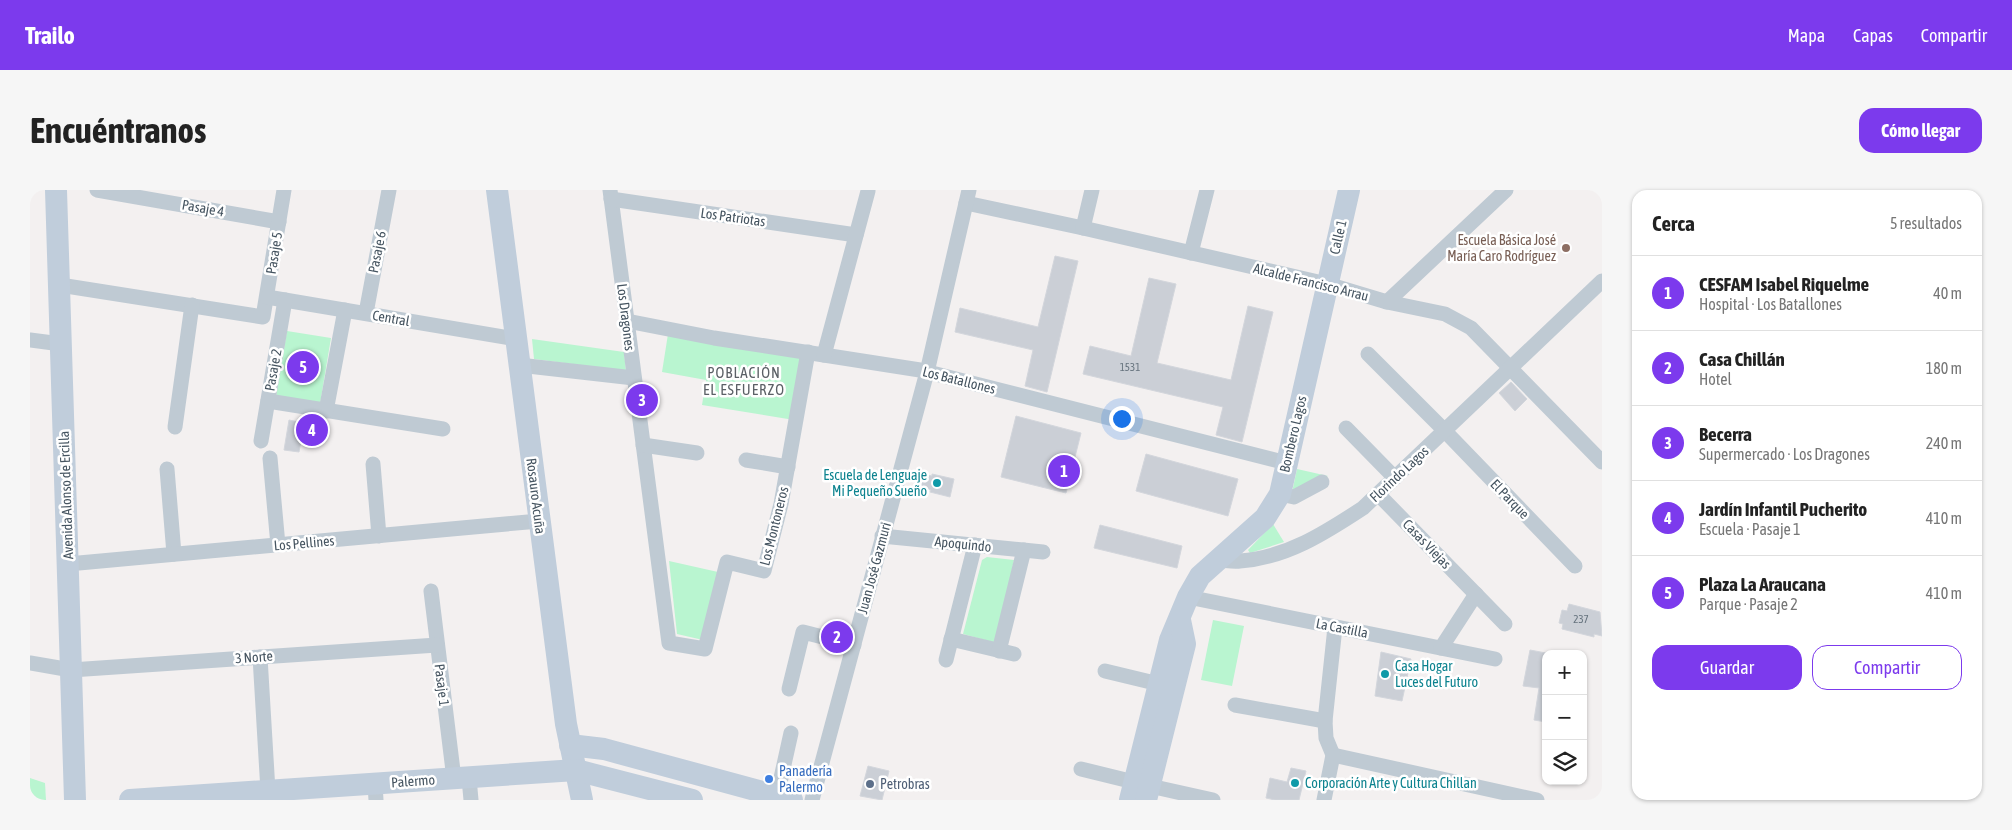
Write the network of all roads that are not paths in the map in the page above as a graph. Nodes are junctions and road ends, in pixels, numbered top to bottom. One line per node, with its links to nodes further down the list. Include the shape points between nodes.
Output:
1 (56, 190): 18 (street, Avenida Alonso de Ercilla)
2 (97, 190): 13 (street, Pasaje 4)
3 (284, 190): 13 (street, Pasaje 5)
4 (389, 190): 25 (street, Pasaje 6)
5 (497, 190): 27 (street, Rosauro Acuña)
6 (1092, 190): 14 (street)
7 (1207, 190): 16 (street)
8 (1349, 190): 17 (street, Calle 1)
9 (1506, 190): 22 (street)
10 (868, 191): 15 (street)
11 (610, 195): 15 (street, Los Patriotas); 26 (street, Los Dragones)
12 (968, 196): 14 (street, Alcalde Francisco Arrau); 35 (street, Juan José Gazmuri)
13 (279, 222): 20 (street, Pasaje 5)
14 (1083, 228): 16 (street, Alcalde Francisco Arrau)
15 (856, 235): 32 (street)
16 (1191, 253): 17 (street, Alcalde Francisco Arrau)
17 (1326, 284): 22 (street, Alcalde Francisco Arrau); 49 (street, Bombero Lagos)
18 (60, 285): 23 (street); 29 (street, Avenida Alonso de Ercilla)
19 (1600, 287): 34 (street, Florindo Lagos)
20 (267, 297): 21 (street, Central); 23 (street, Pasaje 5, via 263,317)
21 (285, 300): 24 (street, Central); 37 (street, Pasaje 2)
22 (1387, 302): 34 (street, Alcalde Francisco Arrau, via 1454,318 1471,328)
23 (192, 306): 39 (street)
24 (345, 310): 25 (street, Central); 38 (street)
25 (366, 313): 27 (street, Central)
26 (627, 321): 30 (street, Los Batallones); 36 (street, Los Dragones)
27 (516, 339): 33 (street, Rosauro Acuña)
28 (30, 340): 29 (street)
29 (61, 344): 66 (street, Avenida Alonso de Ercilla)
30 (808, 352): 32 (street, Los Batallones); 51 (street, Los Montoneros)
31 (1368, 354): 42 (street, El Parque)
32 (824, 355): 35 (street, Los Batallones)
33 (519, 365): 36 (street); 57 (street, Rosauro Acuña)
34 (1510, 369): 42 (street, Florindo Lagos); 48 (street, Alcalde Francisco Arrau)
35 (928, 372): 49 (street, Los Batallones); 59 (street, Juan José Gazmuri)
36 (634, 378): 44 (street, Los Dragones)
37 (268, 402): 38 (street); 43 (street, Pasaje 2)
38 (326, 411): 41 (street)
39 (175, 427)
40 (1346, 428): 53 (street)
41 (443, 429)
42 (1445, 432): 53 (street, Florindo Lagos); 67 (street, El Parque)
43 (261, 441)
44 (643, 445): 45 (street); 75 (street, Los Dragones)
45 (697, 453)
46 (270, 458): 61 (street)
47 (746, 460): 51 (street, Los Montoneros)
48 (1602, 462)
49 (1287, 463): 55 (street, Bombero Lagos)
50 (373, 464): 58 (street)
51 (788, 467): 75 (street, Los Montoneros, via 764,571 727,562 705,649)
52 (167, 469): 64 (street)
53 (1395, 478): 56 (street, Florindo Lagos)
54 (1322, 482): 55 (street, via 1294,498)
55 (1280, 494): 65 (street, Bombero Lagos, via 1265,518)
56 (1378, 494): 65 (street, Florindo Lagos, via 1324,534 1287,552 1239,562); 69 (street, Casas Viejas)
57 (539, 522): 58 (street, Los Pellines); 92 (street, Rosauro Acuña)
58 (379, 536): 61 (street, Los Pellines)
59 (882, 536): 60 (street, Apoquindo); 77 (street, Juan José Gazmuri)
60 (975, 544): 62 (street, Apoquindo); 74 (street)
61 (278, 545): 64 (street, Los Pellines)
62 (1024, 550): 63 (street, Apoquindo); 79 (street)
63 (1043, 552)
64 (174, 554): 66 (street, Los Pellines)
65 (1216, 560): 70 (street, via 1200,576)
66 (68, 564): 85 (street, Avenida Alonso de Ercilla)
67 (1575, 566)
68 (431, 591): 76 (street, Pasaje 1)
69 (1476, 594): 72 (street, Casas Viejas); 78 (street)
70 (1188, 597): 71 (street); 73 (street, La Castilla)
71 (1180, 620): 87 (street, via 1170,640); 98 (street, via 1185,644)
72 (1505, 624)
73 (1336, 627): 78 (street, La Castilla); 90 (street)
74 (952, 639): 79 (street); 83 (street)
75 (669, 643)
76 (437, 645): 81 (street, 3 Norte); 96 (street, Pasaje 1)
77 (854, 646): 88 (street, via 803,632); 107 (street, Juan José Gazmuri)
78 (1441, 648): 82 (street, La Castilla)
79 (999, 651): 80 (street)
80 (1014, 654)
81 (260, 657): 85 (street, 3 Norte); 99 (street)
82 (1495, 659)
83 (946, 660)
84 (30, 663): 85 (street, 3 Norte)
85 (71, 670): 102 (street, Avenida Alonso de Ercilla)
86 (1105, 671): 87 (street)
87 (1159, 684): 98 (street)
88 (789, 689)
89 (1235, 705): 90 (street)
90 (1325, 721): 93 (street, via 1326,738)
91 (791, 733): 101 (street)
92 (570, 745): 95 (street, Rosauro Acuña); 101 (street, via 604,749)
93 (1333, 755): 109 (street); 110 (street)
94 (1081, 769): 98 (street)
95 (576, 770): 96 (street, Palermo); 105 (street, Rosauro Acuña); 106 (street, Palermo)
96 (461, 778): 97 (street, Palermo); 104 (street, Pasaje 1)
97 (376, 792): 99 (street, Palermo)
98 (1140, 792): 108 (street)
99 (277, 794): 100 (street, Palermo)
100 (184, 798): 103 (street, Palermo)
101 (787, 799)
102 (75, 800)
103 (130, 800)
104 (471, 800)
105 (582, 800)
106 (692, 800)
107 (812, 800)
108 (1213, 800)
109 (1324, 800)
110 (1537, 800)

